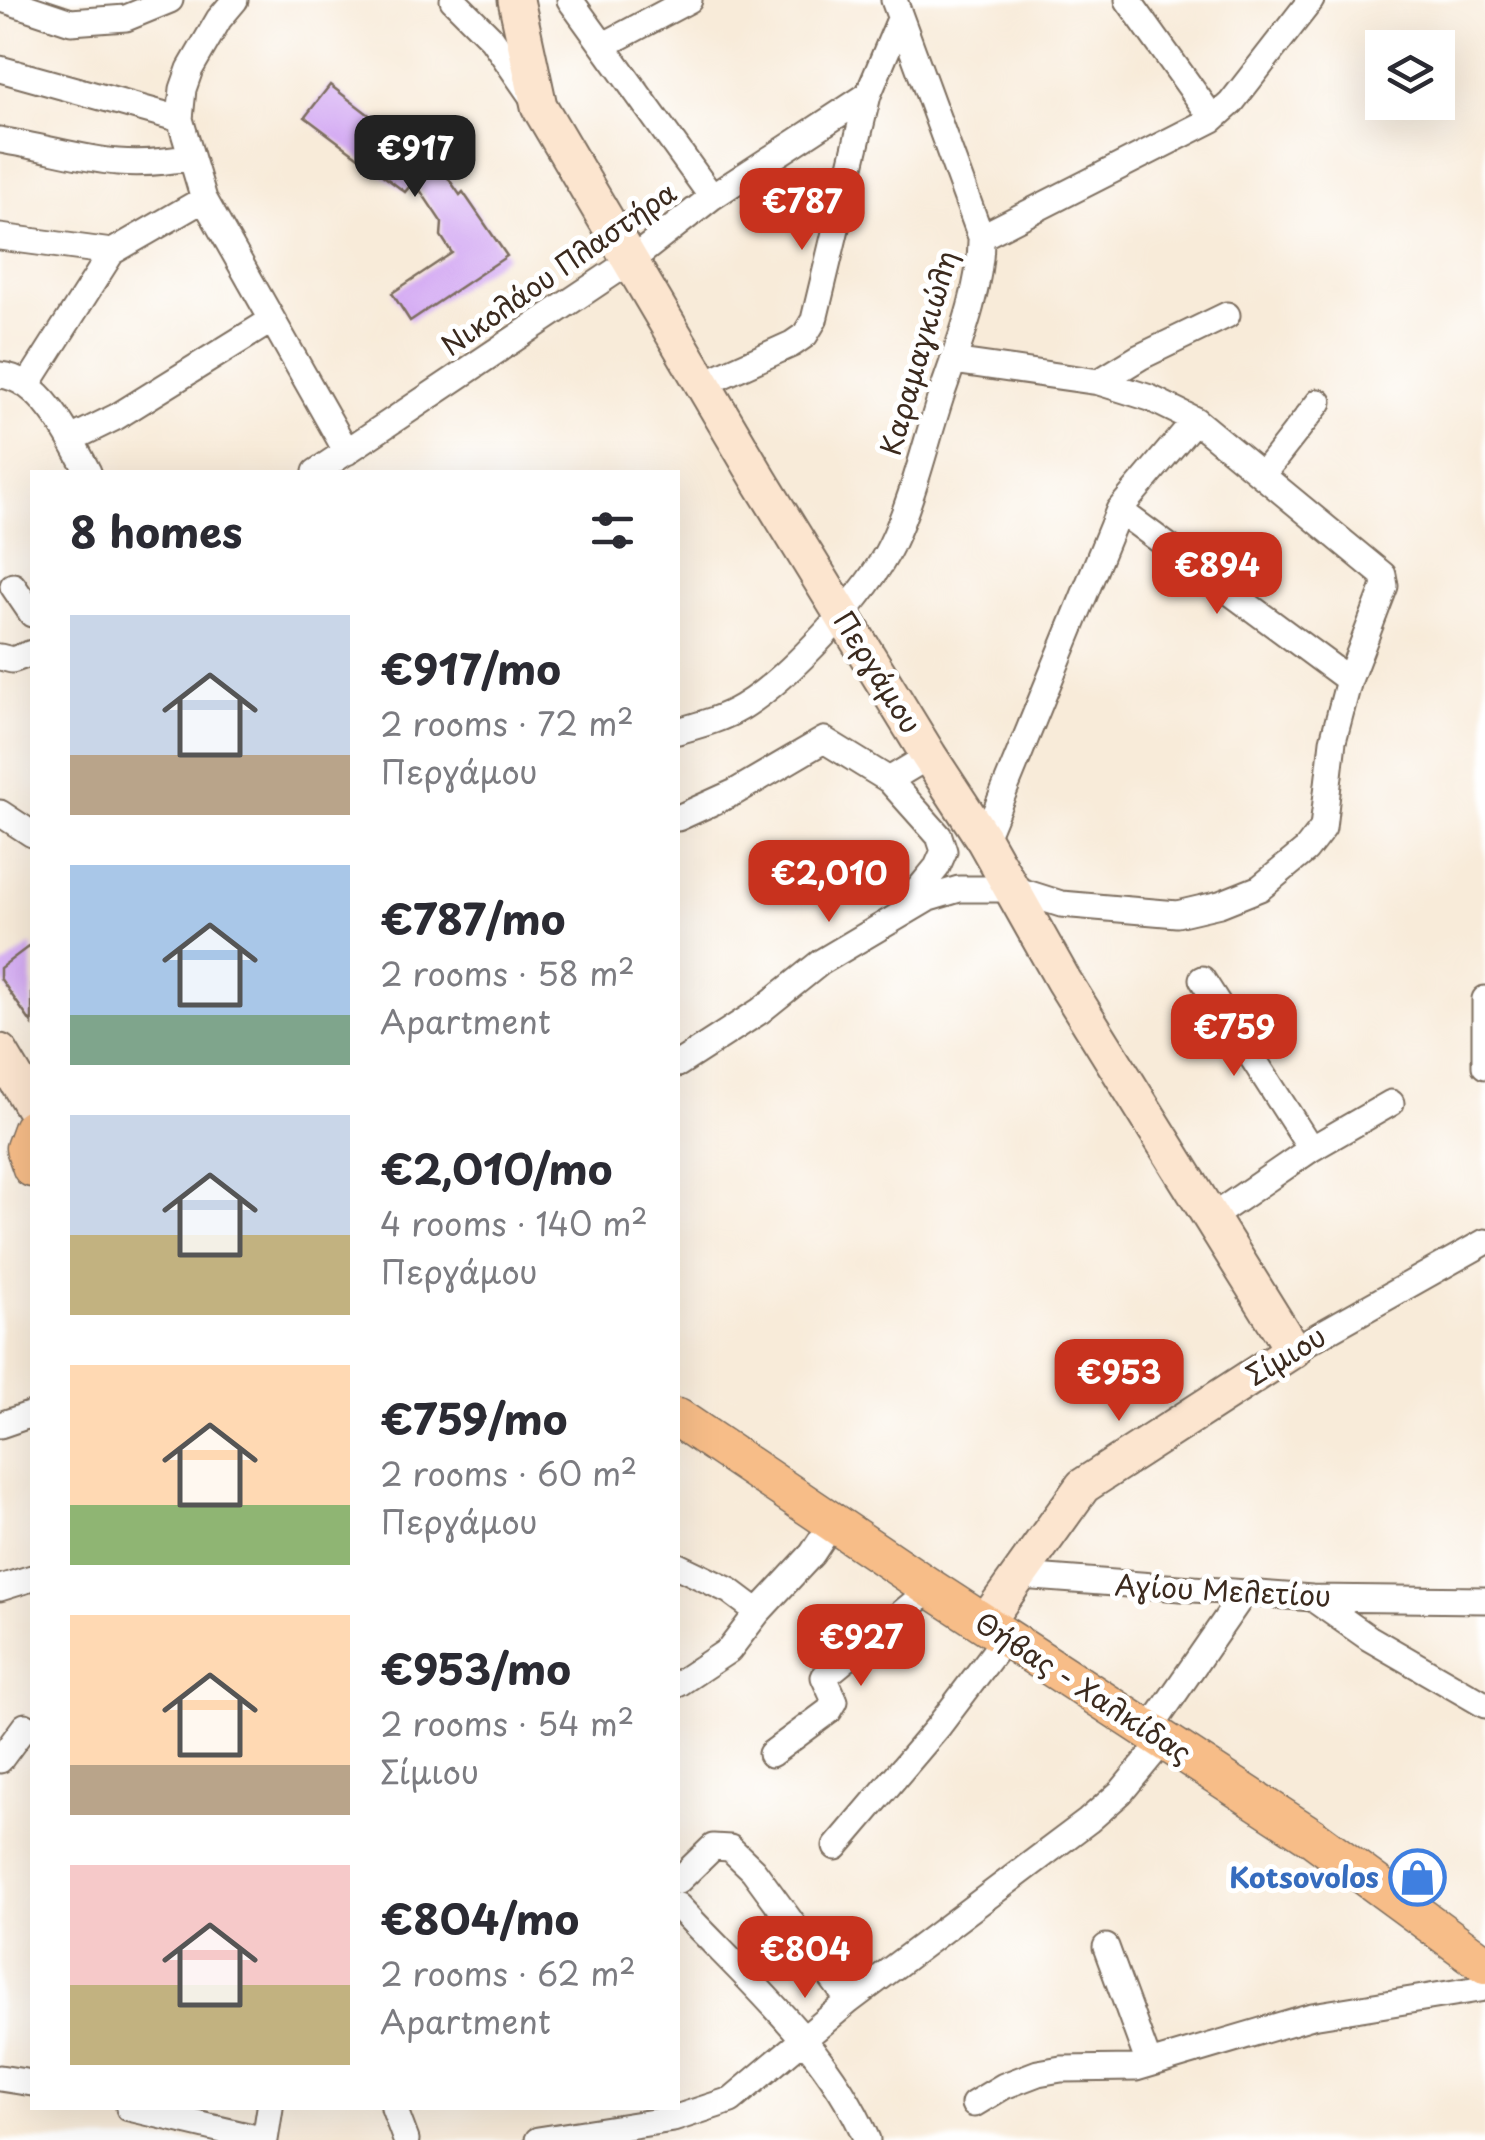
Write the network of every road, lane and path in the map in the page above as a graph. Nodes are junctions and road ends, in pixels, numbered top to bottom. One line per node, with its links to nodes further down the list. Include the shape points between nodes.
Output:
1 (4, 0): 10 (street)
2 (235, 0): 16 (street, via 190,69)
3 (453, 0): 15 (street, Περγάμου, via 492,39)
4 (516, 0): 15 (street)
5 (570, 0): 12 (street)
6 (689, 0): 12 (street)
7 (1128, 0): 17 (street)
8 (1311, 0): 17 (street, Καραμαγκιώλη)
9 (163, 2): 10 (street, via 102,22 71,22)
10 (42, 6)
11 (901, 6): 14 (street); 23 (street)
12 (604, 45): 20 (street)
13 (0, 69): 16 (street)
14 (868, 96): 20 (street, Νικολάου Πλαστήρα); 32 (street, via 805,336)
15 (539, 106): 25 (street, Περγάμου)
16 (180, 118): 19 (street)
17 (1213, 120): 23 (street, Καραμαγκιώλη)
18 (0, 140): 19 (street, via 119,164)
19 (191, 157): 21 (street)
20 (712, 197): 25 (street, Νικολάου Πλαστήρα)
21 (204, 198): 24 (street); 27 (street)
22 (0, 236): 24 (street)
23 (981, 238): 28 (street, Καραμαγκιώλη)
24 (112, 252): 31 (street)
25 (629, 262): 32 (street, Περγάμου); 36 (street, Νικολάου Πλαστήρα)
26 (1227, 314): 30 (street)
27 (272, 320): 35 (street); 36 (street)
28 (953, 361): 30 (street); 43 (street, Καραμαγκιώλη, via 892,543)
29 (0, 376): 31 (street)
30 (1098, 382): 34 (street)
31 (28, 384): 35 (street)
32 (703, 384): 43 (street, Περγάμου)
33 (1319, 402): 39 (street)
34 (1194, 420): 39 (street); 40 (street)
35 (71, 439): 37 (street)
36 (347, 452): 38 (street, Νικολάου Πλαστήρα)
37 (87, 470)
38 (319, 470)
39 (1262, 475): 46 (street, via 1383,575 1385,586)
40 (1119, 510): 46 (street); 53 (street)
41 (14, 586): 42 (street)
42 (30, 611)
43 (841, 615): 47 (street, Καραμαγκιώλη, via 764,692); 48 (street, Περγάμου)
44 (30, 653): 45 (street)
45 (0, 657)
46 (1349, 680): 54 (street, via 1323,828 1260,888 1176,914 1061,904)
47 (680, 729)
48 (929, 756): 49 (street); 53 (street, Περγάμου)
49 (888, 780): 51 (street, via 824,740); 55 (street, via 939,836 944,851)
50 (0, 813): 52 (street)
51 (680, 817)
52 (30, 833)
53 (984, 840): 54 (street, Περγάμου)
54 (1014, 890): 55 (street, via 958,889); 66 (street, Περγάμου)
55 (899, 914): 59 (street)
56 (1202, 980): 65 (street)
57 (1485, 1000): 60 (street)
58 (0, 1052): 61 (street)
59 (680, 1063)
60 (1485, 1066)
61 (30, 1103)
62 (1391, 1103): 65 (street)
63 (0, 1127): 64 (main road)
64 (26, 1148)
65 (1311, 1149): 66 (street)
66 (1212, 1217): 68 (street, Περγάμου)
67 (1485, 1242): 68 (street, Σίμιου)
68 (1292, 1350): 74 (street, Σίμιου, via 1083,1486)
69 (30, 1415): 71 (street)
70 (680, 1419): 72 (main road, Θήβας - Χαλκίδας)
71 (0, 1425)
72 (833, 1522): 77 (main road, Θήβας - Χαλκίδας); 81 (street)
73 (680, 1567): 81 (street)
74 (1022, 1576): 78 (street, Αγίου Μελετίου); 82 (street)
75 (30, 1579): 76 (street)
76 (0, 1588)
77 (931, 1589): 82 (main road, Θήβας - Χαλκίδας); 87 (street, via 824,1677 835,1702 829,1711)
78 (1244, 1594): 79 (street, Αγίου Μελετίου); 86 (street)
79 (1312, 1598): 80 (street, Αγίου Μελετίου); 84 (street)
80 (1485, 1600)
81 (758, 1612): 83 (street, via 729,1650)
82 (996, 1630): 86 (main road, Θήβας - Χαλκίδας); 89 (street, via 938,1727)
83 (680, 1683)
84 (1485, 1704)
85 (25, 1726): 88 (street)
86 (1155, 1736): 93 (main road, Θήβας - Χαλκίδας, via 1312,1837); 95 (street, via 1122,1792)
87 (771, 1754)
88 (0, 1760)
89 (836, 1846)
90 (680, 1880): 95 (street, via 713,1848 730,1848)
91 (680, 1908): 96 (street)
92 (1106, 1948): 97 (street)
93 (1485, 1964)
94 (1485, 1988): 97 (street, via 1312,2016)
95 (849, 2001): 96 (street)
96 (802, 2038): 106 (street, via 731,2100 708,2109); 107 (street, via 843,2093)
97 (1149, 2064): 100 (street, via 1038,2073)
98 (0, 2078): 99 (street)
99 (30, 2083)
100 (974, 2104)
101 (138, 2110): 104 (street)
102 (270, 2110): 104 (street)
103 (395, 2110): 105 (street)
104 (265, 2140)
105 (406, 2140)
106 (540, 2140)
107 (867, 2140)

